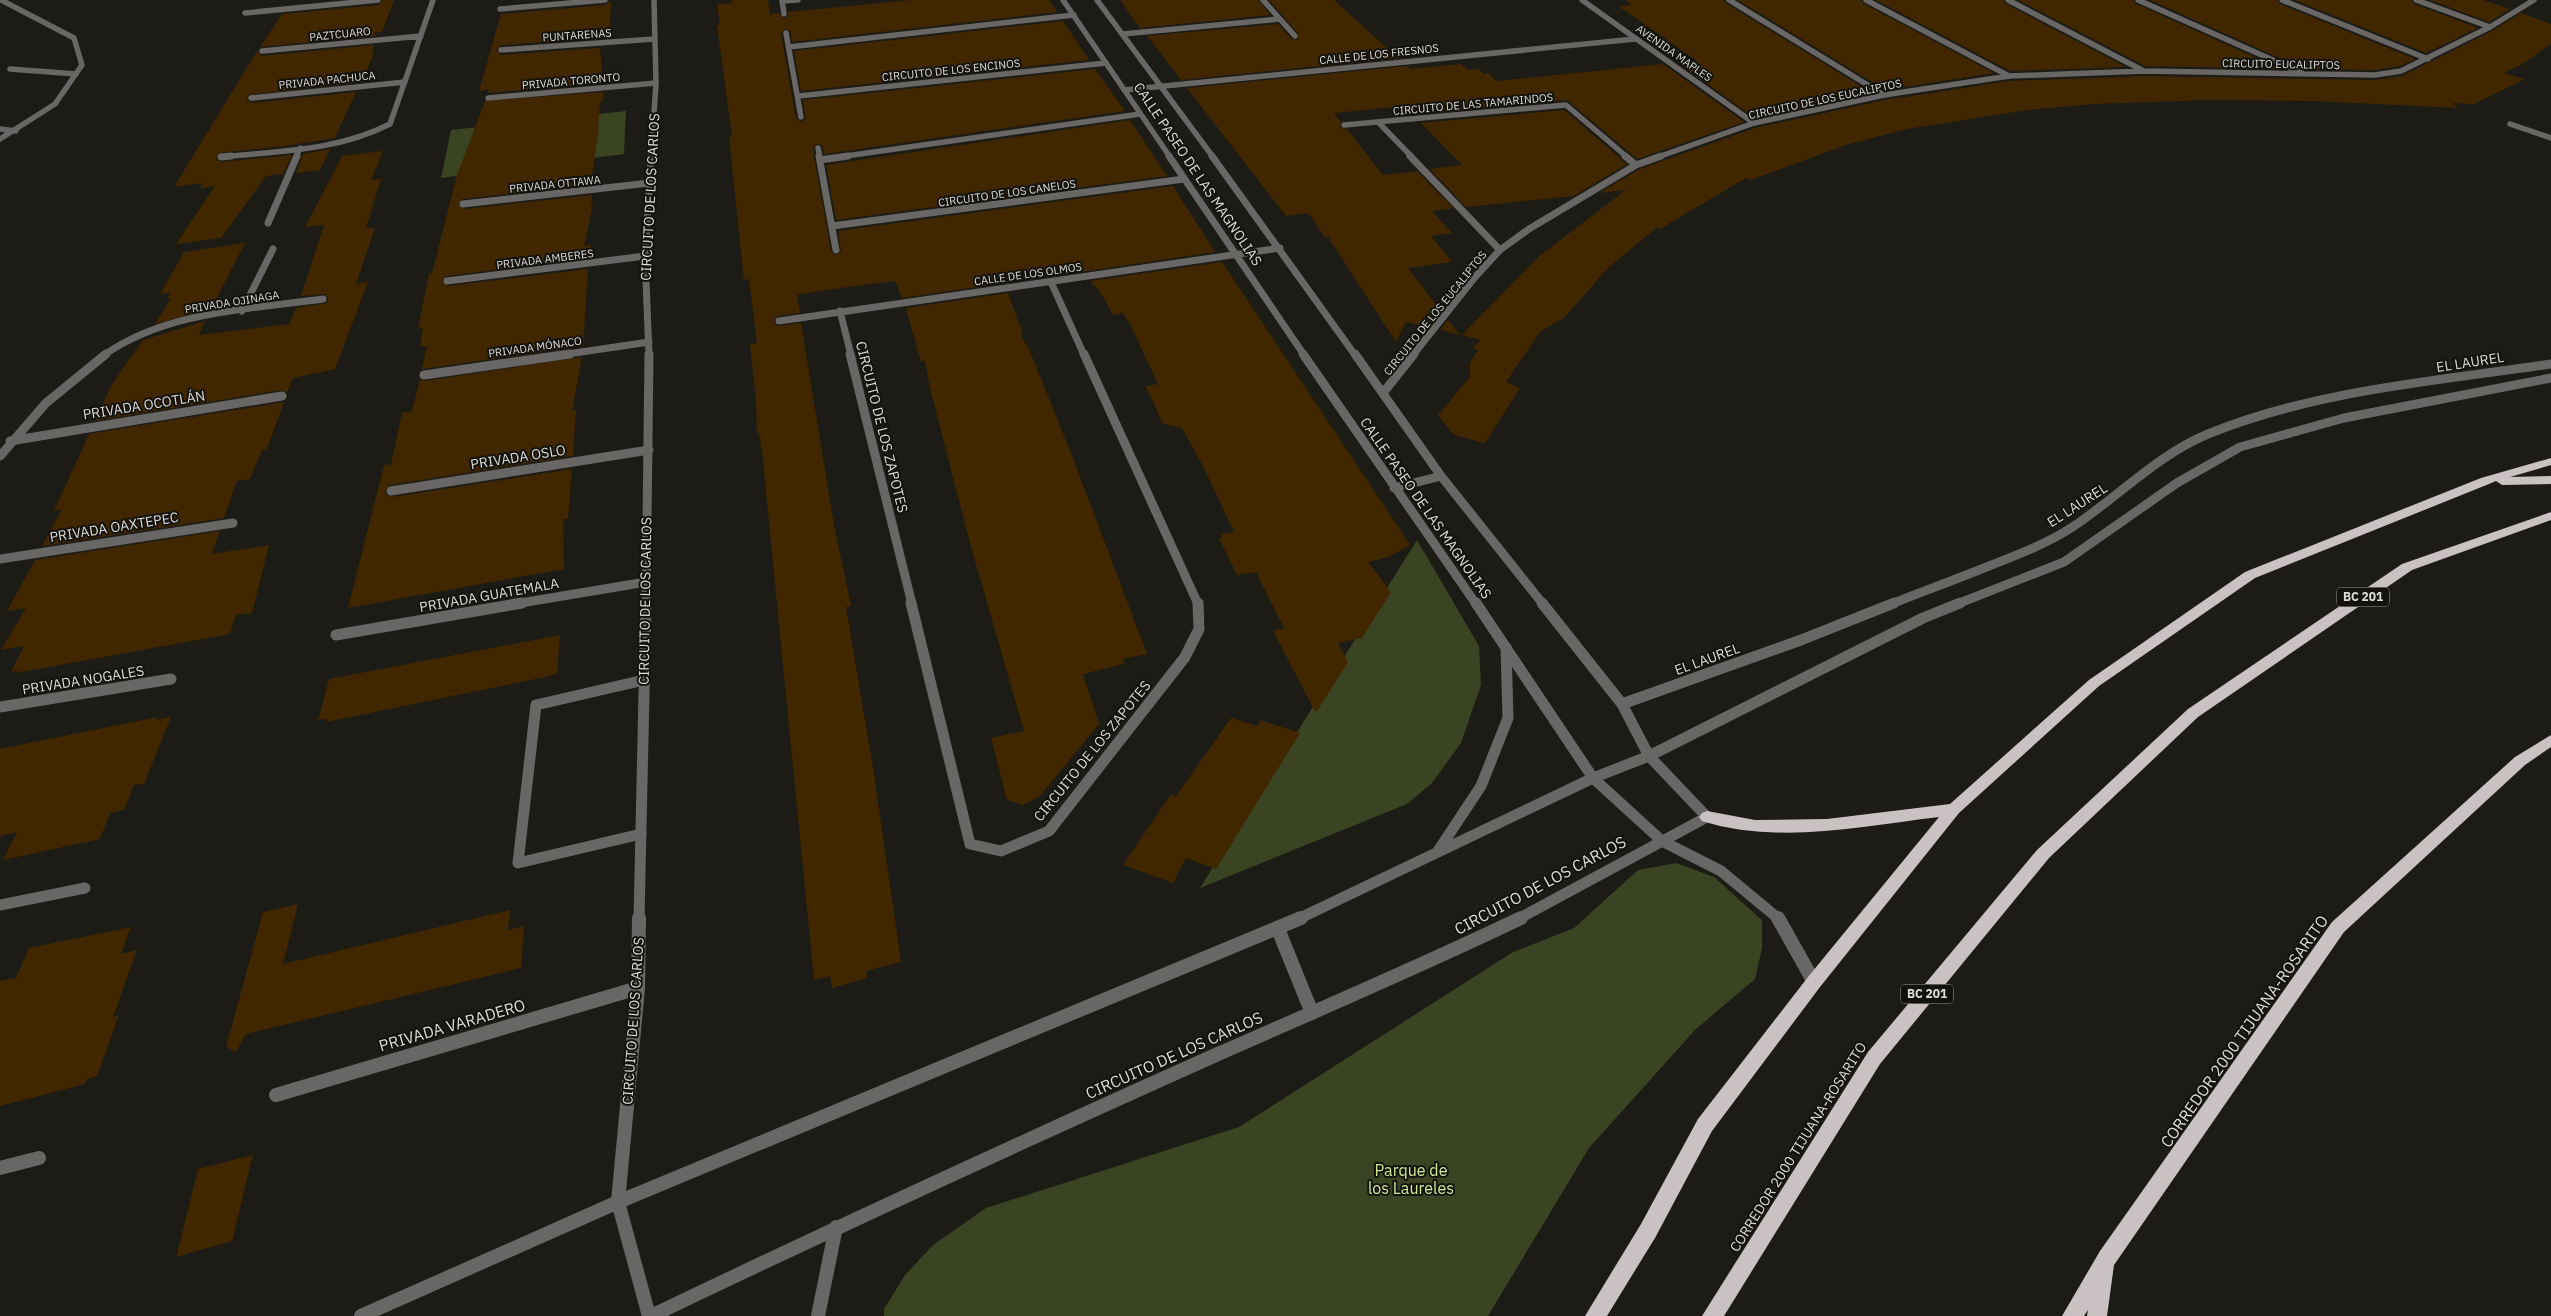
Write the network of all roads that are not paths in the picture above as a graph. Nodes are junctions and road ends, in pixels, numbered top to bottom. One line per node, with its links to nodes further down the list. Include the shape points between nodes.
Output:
1 (1, 0): 38 (street, via 74,38 82,65)
2 (378, 0): 20 (street)
3 (433, 0): 27 (street)
4 (605, 0): 19 (street)
5 (654, 0): 29 (street, CIRCUITO DE LOS CARLOS)
6 (798, 0): 18 (street)
7 (1063, 0): 22 (street, CALLE PASEO DE LAS MAGNOLIAS)
8 (1097, 0): 26 (street, CALLE PASEO DE LAS MAGNOLIAS)
9 (1263, 0): 23 (street)
10 (1582, 0): 30 (street, AVENIDA MAPLES)
11 (1729, 0): 45 (street)
12 (1866, 0): 40 (street)
13 (2008, 0): 37 (street)
14 (2138, 0): 39 (street)
15 (2282, 0): 34 (street)
16 (2416, 0): 24 (street)
17 (2534, 0): 24 (street, CIRCUITO EUCALIPTOS)
18 (782, 1): 21 (street)
19 (500, 9)
20 (245, 13)
21 (784, 14)
22 (1074, 16): 31 (street); 35 (street, CALLE PASEO DE LAS MAGNOLIAS)
23 (1279, 19): 26 (street); 28 (street)
24 (2490, 27): 34 (street, CIRCUITO EUCALIPTOS)
25 (786, 33): 31 (street)
26 (1123, 34): 43 (street, CALLE PASEO DE LAS MAGNOLIAS)
27 (421, 36): 33 (street, PAZTCUARO); 41 (street)
28 (1295, 36)
29 (654, 39): 32 (street, PUNTARENAS); 42 (street, CIRCUITO DE LOS CARLOS)
30 (1636, 39): 43 (street, CALLE DE LOS FRESNOS); 52 (street, AVENIDA MAPLES)
31 (789, 47): 46 (street)
32 (501, 50)
33 (262, 51)
34 (2428, 59): 39 (street, CIRCUITO EUCALIPTOS, via 2401,71 2375,75)
35 (1106, 63): 44 (street, CALLE PASEO DE LAS MAGNOLIAS); 46 (street, CIRCUITO DE LOS ENCINOS)
36 (10, 69): 38 (street)
37 (2144, 71): 39 (street, CIRCUITO EUCALIPTOS); 40 (street, CIRCUITO EUCALIPTOS)
38 (76, 74): 56 (street, via 55,104)
39 (2308, 75)
40 (2009, 76): 45 (street, CIRCUITO DE LOS EUCALIPTOS)
41 (405, 82): 47 (street, PRIVADA PACHUCA); 59 (street, via 390,124 372,135 350,142)
42 (656, 83): 48 (street, PRIVADA TORONTO); 65 (street, CIRCUITO DE LOS CARLOS)
43 (1162, 85): 44 (street, CALLE DE LOS FRESNOS); 69 (street, CALLE PASEO DE LAS MAGNOLIAS)
44 (1124, 90): 49 (street, CALLE PASEO DE LAS MAGNOLIAS)
45 (1884, 95): 52 (street, CIRCUITO DE LOS EUCALIPTOS)
46 (799, 96): 50 (street)
47 (252, 98)
48 (488, 98)
49 (1140, 114): 62 (street); 64 (street, CALLE PASEO DE LAS MAGNOLIAS)
50 (802, 117)
51 (1379, 123): 54 (street, CIRCUITO DE LAS TAMARINDOS); 63 (street, CIRCUITO DE LAS TAMARINDOS, via 1566,105); 72 (street, CIRCUITO DE LAS TAMARINDOS)
52 (1754, 123): 63 (street, CIRCUITO DE LOS EUCALIPTOS)
53 (2510, 124): 57 (street)
54 (1344, 125)
55 (0, 129): 56 (street)
56 (16, 131): 58 (street)
57 (2551, 138)
58 (0, 139)
59 (300, 148): 61 (street); 67 (street)
60 (818, 148): 62 (street)
61 (221, 157)
62 (820, 160): 68 (street)
63 (1636, 165): 72 (street, CIRCUITO DE LOS EUCALIPTOS)
64 (1184, 179): 68 (street, CIRCUITO DE LOS CANELOS); 73 (street, CALLE PASEO DE LAS MAGNOLIAS)
65 (649, 183): 66 (street, PRIVADA OTTAWA); 74 (street, CIRCUITO DE LOS CARLOS)
66 (463, 204)
67 (268, 223)
68 (832, 226): 71 (street)
69 (1280, 248): 73 (street, CALLE DE LOS OLMOS); 85 (street, CALLE PASEO DE LAS MAGNOLIAS)
70 (273, 249): 78 (street)
71 (836, 250)
72 (1500, 250): 85 (street, CIRCUITO DE LOS EUCALIPTOS, via 1458,297)
73 (1237, 255): 76 (street, CALLE DE LOS OLMOS); 94 (street, CALLE PASEO DE LAS MAGNOLIAS)
74 (645, 256): 75 (street, PRIVADA AMBERES); 81 (street, CIRCUITO DE LOS CARLOS)
75 (447, 282)
76 (1051, 282): 79 (street, CALLE DE LOS OLMOS); 79 (street, CIRCUITO DE LOS ZAPOTES, via 1199,606 1199,629 1186,657 1049,831 1001,852 970,844)
77 (323, 299): 78 (street, PRIVADA OJINAGA)
78 (242, 312): 87 (street, PRIVADA OJINAGA, via 196,318 146,332 103,356 41,407)
79 (840, 312): 80 (street, CALLE DE LOS OLMOS)
80 (779, 321)
81 (649, 342): 83 (street, PRIVADA MÓNACO); 88 (street, CIRCUITO DE LOS CARLOS)
82 (2551, 364): 104 (street, EL LAUREL, via 2361,393 2243,421 2206,435 2165,458 2071,528 2034,548 1801,640)
83 (424, 375)
84 (2551, 378): 107 (street, via 2344,418 2240,447 2177,483 2064,562 1923,618)
85 (1383, 393): 91 (street, CALLE PASEO DE LAS MAGNOLIAS)
86 (282, 396): 87 (street, PRIVADA OCOTLÁN)
87 (10, 441): 89 (street, PRIVADA OJINAGA)
88 (648, 450): 95 (street, PRIVADA OSLO); 99 (street, CIRCUITO DE LOS CARLOS)
89 (0, 456)
90 (2551, 461): 93 (highway)
91 (1441, 476): 94 (street); 104 (street, CALLE PASEO DE LAS MAGNOLIAS)
92 (2551, 480): 93 (highway)
93 (2485, 481): 109 (highway, via 2250,575 2094,683)
94 (1394, 488): 101 (street, CALLE PASEO DE LAS MAGNOLIAS)
95 (391, 491)
96 (2551, 516): 130 (highway, CORREDOR 2000 TIJUANA-ROSARITO / BC 201, via 2407,567 2193,713 2043,854 1874,1058)
97 (233, 523): 98 (street, PRIVADA OAXTEPEC)
98 (0, 559)
99 (646, 582): 100 (street, PRIVADA GUATEMALA); 103 (street, CIRCUITO DE LOS CARLOS)
100 (336, 635)
101 (1506, 646): 108 (street, CALLE PASEO DE LAS MAGNOLIAS); 113 (street, via 1508,718 1481,786)
102 (171, 679): 105 (street, PRIVADA NOGALES)
103 (644, 680): 111 (street, CIRCUITO DE LOS CARLOS); 111 (street, via 536,705 518,863)
104 (1622, 704): 107 (street, CALLE PASEO DE LAS MAGNOLIAS)
105 (0, 707)
106 (2551, 740): 125 (highway, CORREDOR 2000 TIJUANA-ROSARITO, via 2520,761 2338,927)
107 (1649, 756): 108 (street); 110 (street, CALLE PASEO DE LAS MAGNOLIAS)
108 (1593, 778): 112 (street, CALLE PASEO DE LAS MAGNOLIAS); 113 (street)
109 (1954, 809): 110 (highway, via 1827,825 1755,826); 117 (highway)
110 (1707, 817): 112 (street, CIRCUITO DE LOS CARLOS)
111 (641, 834): 118 (street, CIRCUITO DE LOS CARLOS)
112 (1662, 841): 117 (street, CALLE PASEO DE LAS MAGNOLIAS, via 1721,871 1780,920); 119 (street, CIRCUITO DE LOS CARLOS, via 1518,919)
113 (1437, 852): 116 (street)
114 (84, 888): 115 (street)
115 (0, 905)
116 (1278, 929): 119 (street); 123 (street)
117 (1814, 982): 129 (highway, via 1705,1125 1648,1230)
118 (638, 988): 120 (street, PRIVADA VARADERO); 123 (street, CIRCUITO DE LOS CARLOS)
119 (1312, 1013): 124 (street, CIRCUITO DE LOS CARLOS)
120 (276, 1095)
121 (39, 1158): 122 (street)
122 (0, 1168)
123 (618, 1202): 126 (street); 127 (street, CIRCUITO DE LOS CARLOS)
124 (836, 1227): 127 (street, CIRCUITO DE LOS CARLOS); 128 (street)
125 (2107, 1258): 131 (highway, CORREDOR 2000 TIJUANA-ROSARITO); 132 (highway)
126 (361, 1316)
127 (650, 1316)
128 (818, 1316)
129 (1594, 1316)
130 (1712, 1316)
131 (2072, 1316)
132 (2097, 1316)

